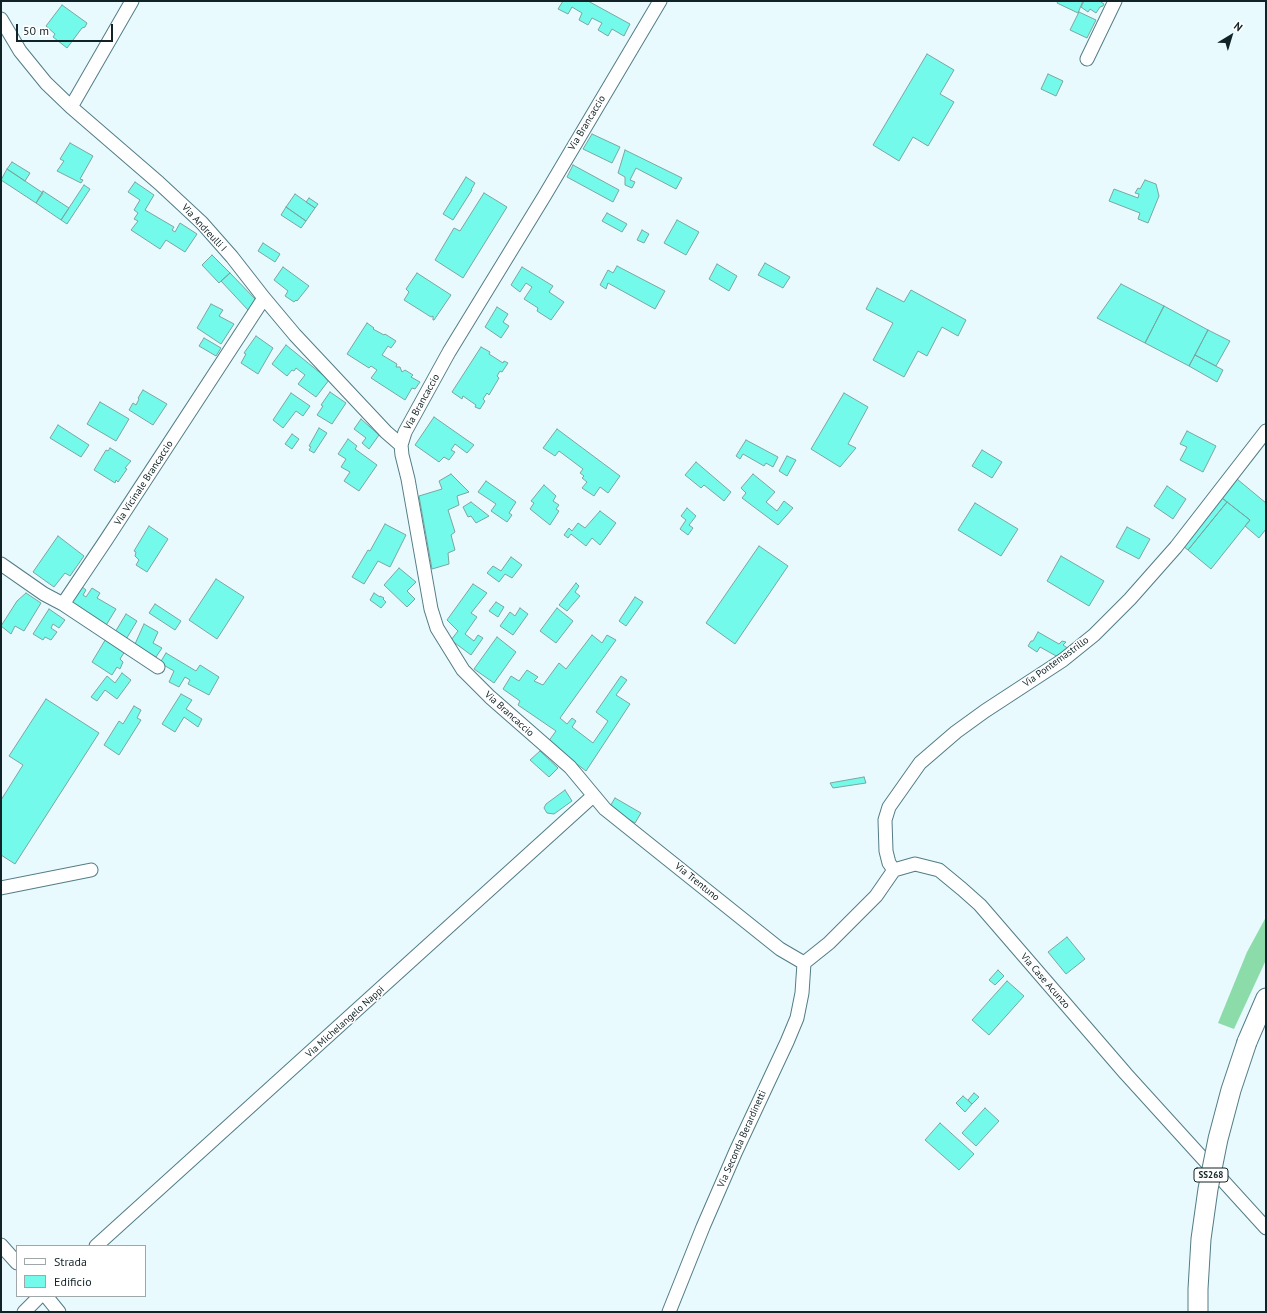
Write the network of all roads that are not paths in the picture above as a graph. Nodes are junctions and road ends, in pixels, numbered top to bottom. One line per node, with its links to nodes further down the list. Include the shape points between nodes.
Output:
1 (132, 1): 6 (street)
2 (660, 1): 9 (street, Via Brancaccio, via 449,352 405,432)
3 (1115, 1): 5 (street)
4 (1, 19): 6 (street, Via Andreulli I, via 35,71)
5 (1087, 59)
6 (71, 107): 7 (street, Via Andreulli I, via 188,209)
7 (264, 298): 9 (street, Via Andreulli I, via 300,340); 11 (street, Via Vicinale Brancaccio)
8 (1266, 431): 15 (street, Via Pontemastrillo, via 1176,547 1094,635 1063,660 985,710 920,764 889,807 885,820 886,851)
9 (401, 445): 13 (street, Via Brancaccio, via 436,628 463,670 570,767)
10 (1, 564): 11 (street)
11 (63, 604): 12 (street)
12 (158, 667)
13 (593, 796): 17 (street, Via Trentuno, via 616,818 780,949); 21 (street, Via Michelangelo Nappi)
14 (91, 870): 16 (street)
15 (894, 870): 17 (street, via 876,896 829,943); 19 (street, Via Case Acunzo, via 915,864 939,870 980,905 1126,1074)
16 (1, 888)
17 (804, 963): 27 (street, Via Seconda Berardinetti, via 797,1018 736,1151)
18 (1266, 998): 28 (highway, SS268, bridge, via 1247,1042 1218,1139 1201,1239)
19 (1266, 1228)
20 (1, 1245): 22 (street)
21 (97, 1245)
22 (16, 1263)
23 (39, 1297): 25 (street)
24 (47, 1297): 26 (street)
25 (24, 1312)
26 (59, 1312)
27 (669, 1312)
28 (1198, 1312)

